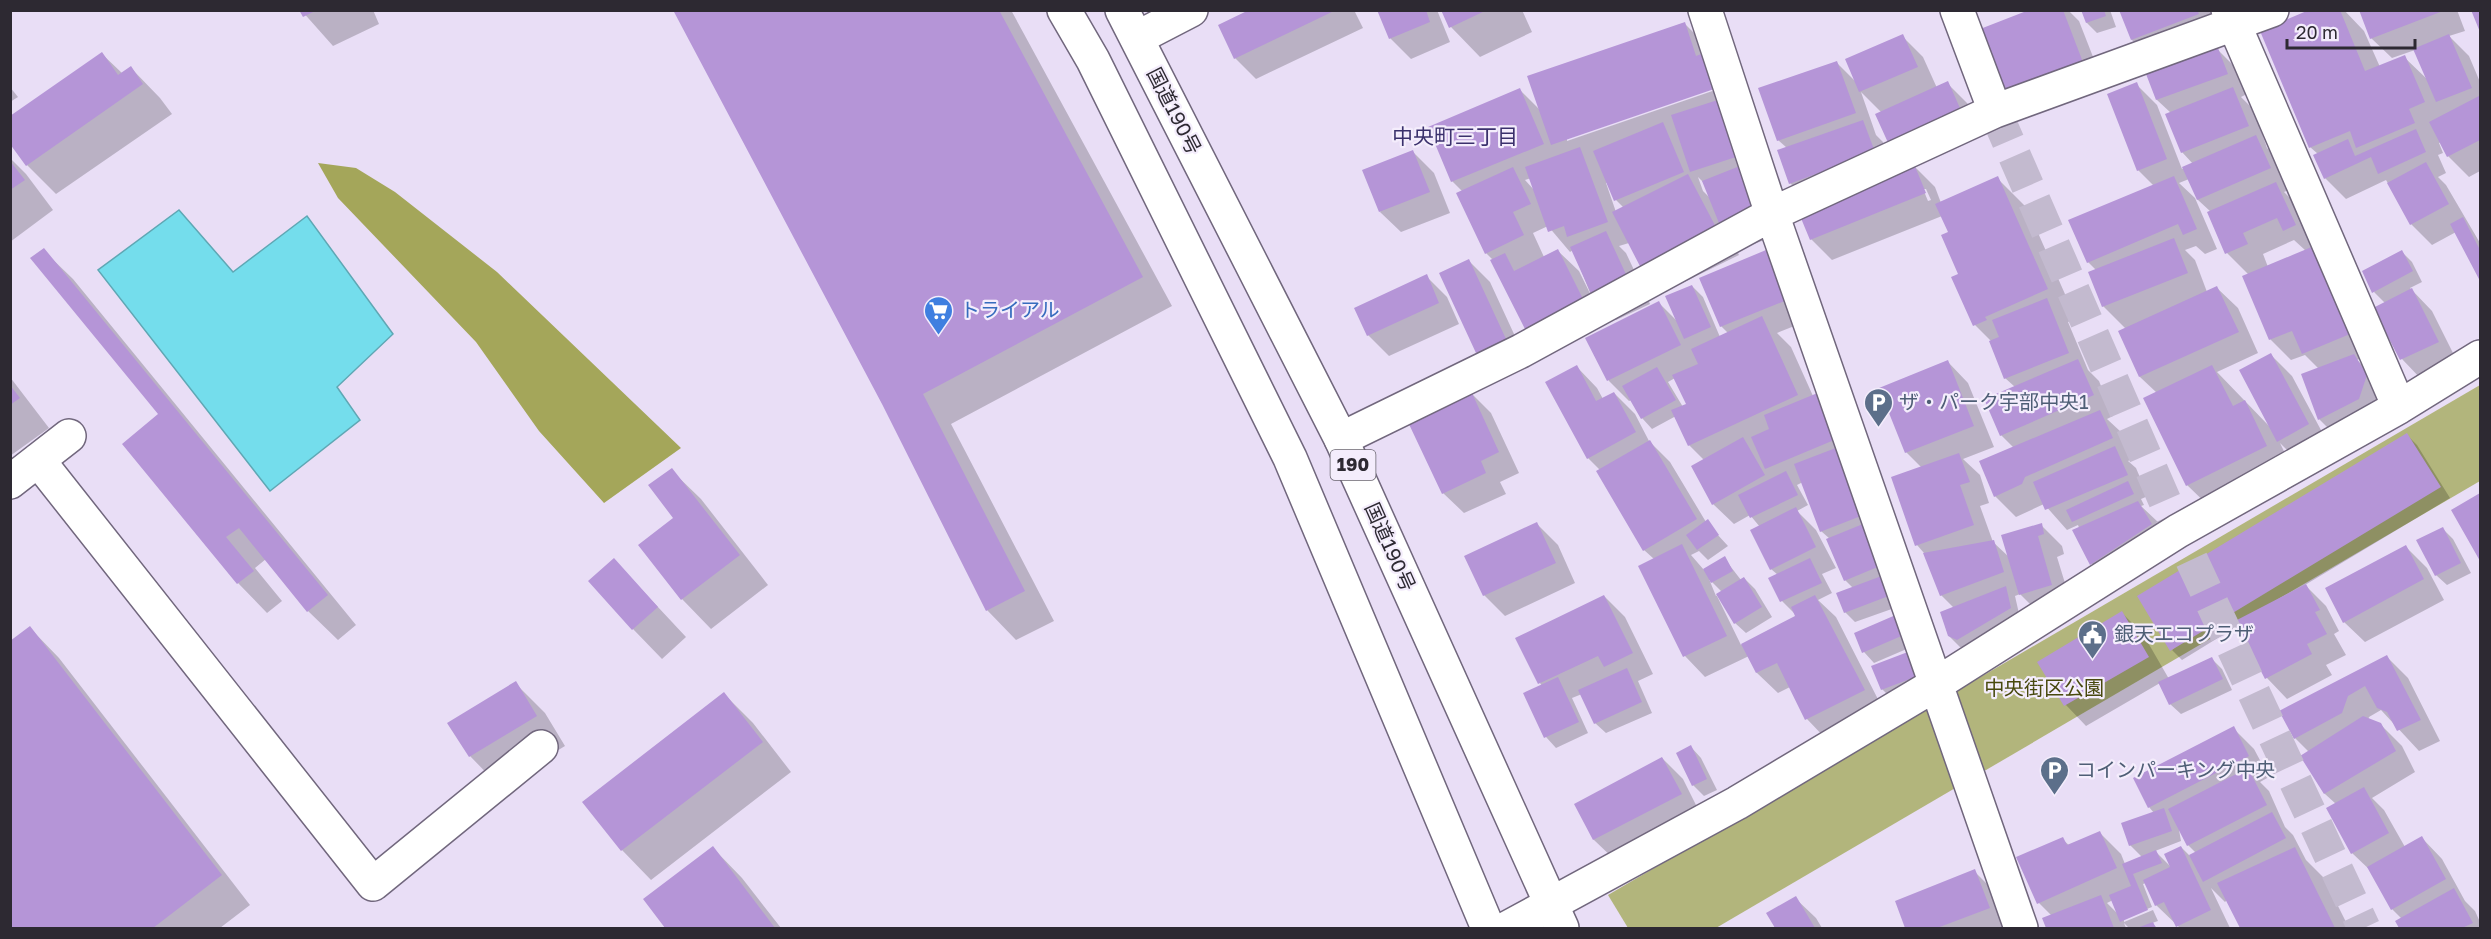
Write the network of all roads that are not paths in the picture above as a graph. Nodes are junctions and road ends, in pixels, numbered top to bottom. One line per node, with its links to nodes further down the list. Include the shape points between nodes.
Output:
1 (1064, 10): 19 (main road, 190, via 1093,60 1290,458)
2 (1191, 10): 7 (main road)
3 (1705, 10): 9 (main road)
4 (1957, 10): 8 (main road)
5 (2272, 10): 6 (main road)
6 (2232, 18): 8 (main road); 11 (main road)
7 (1130, 24): 13 (main road, 国道190号 / 190)
8 (1995, 111): 9 (main road)
9 (1772, 214): 13 (main road, via 1521,351); 16 (main road)
10 (2481, 357): 11 (main road)
11 (2399, 407): 16 (main road, via 2178,531)
12 (69, 436): 14 (main road)
13 (1341, 439): 18 (main road, 国道190号 / 190)
14 (38, 460): 15 (main road); 17 (main road, via 373,884)
15 (10, 482)
16 (1938, 683): 18 (main road); 21 (main road)
17 (541, 747)
18 (1557, 916): 20 (main road)
19 (1488, 928)
20 (1507, 928)
21 (2021, 928)

